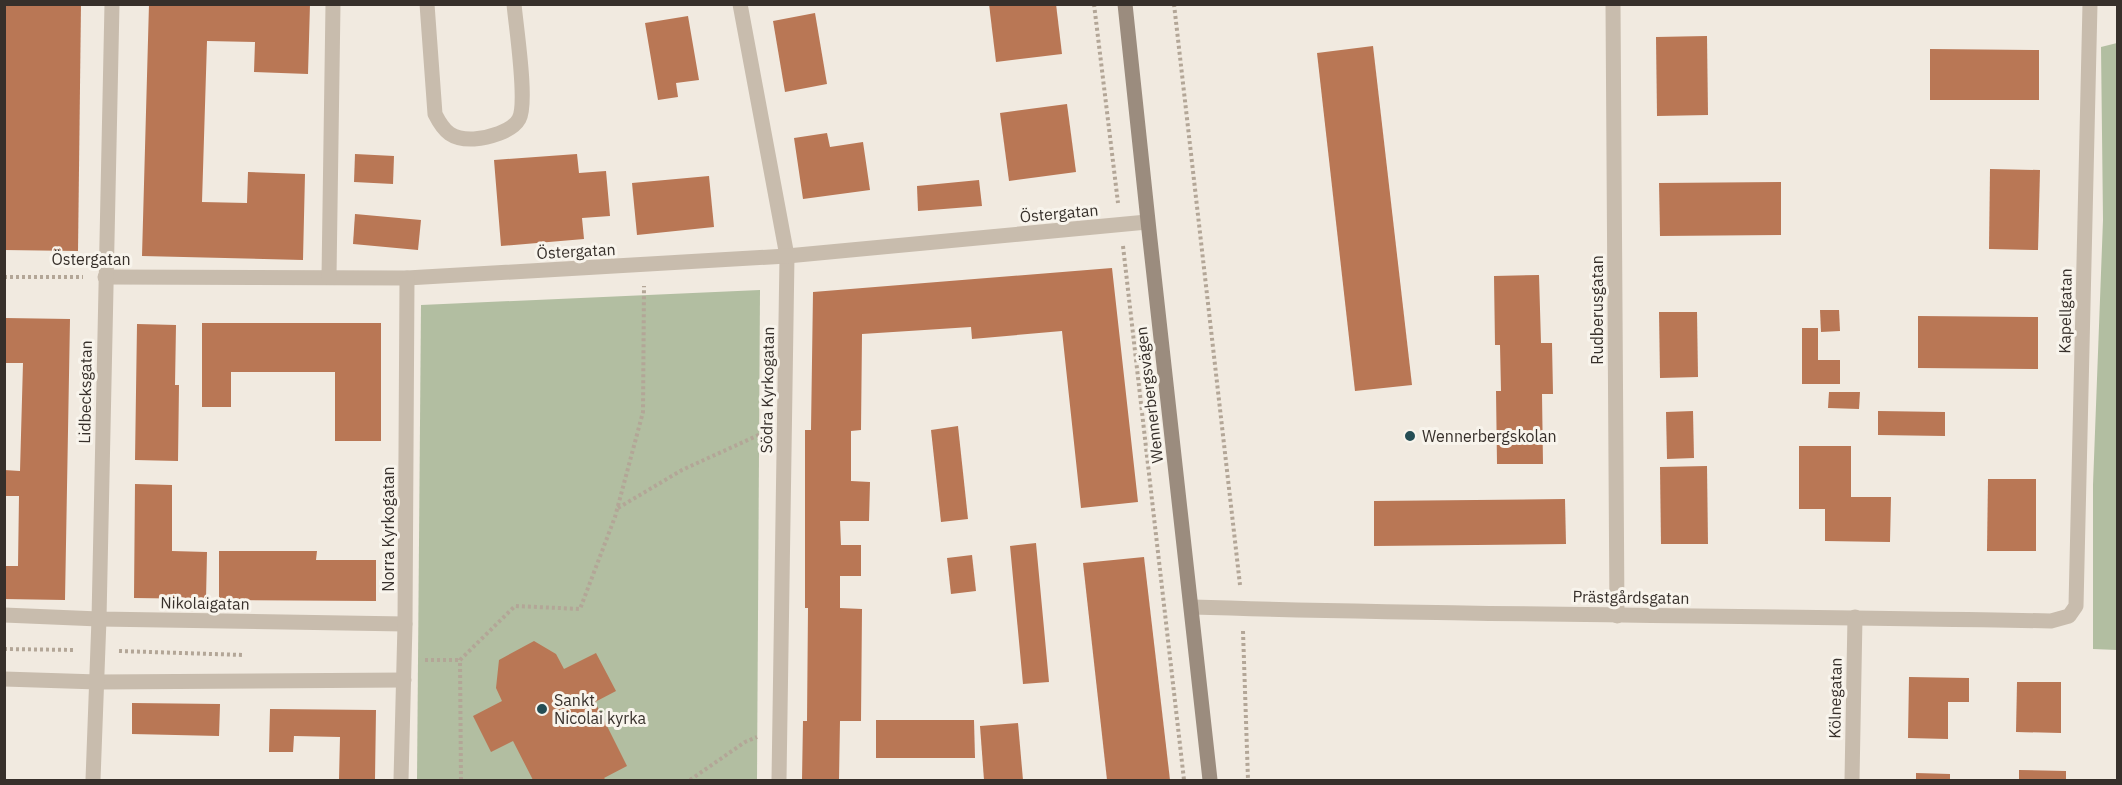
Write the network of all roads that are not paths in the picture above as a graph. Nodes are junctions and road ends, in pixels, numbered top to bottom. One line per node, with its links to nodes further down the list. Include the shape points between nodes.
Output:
1 (112, 4): 11 (street, Lidbecksgatan)
2 (333, 4): 12 (street)
3 (427, 4): 4 (street, via 435,114 443,130 455,137 473,139 502,134 519,120 523,100)
4 (514, 4)
5 (740, 4): 10 (street, Södra Kyrkogatan)
6 (1125, 4): 9 (main road, Wennerbergsvägen)
7 (1613, 4): 16 (street, Rudberusgatan)
8 (2090, 4): 17 (street, Kapellgatan, via 2076,606)
9 (1147, 222): 10 (street, Östergatan); 14 (main road, Wennerbergsvägen)
10 (787, 256): 13 (street, Östergatan); 26 (street, Södra Kyrkogatan)
11 (105, 277): 12 (street, Östergatan); 19 (street, Lidbecksgatan)
12 (329, 277): 13 (street, Östergatan)
13 (407, 278): 20 (street, Norra Kyrkogatan)
14 (1192, 607): 16 (street, Prästgårdsgatan); 27 (main road, Wennerbergsvägen)
15 (4, 615): 19 (street, Nikolaigatan)
16 (1617, 616): 18 (street, Prästgårdsgatan)
17 (2069, 616): 18 (street, Prästgårdsgatan, via 2051,621)
18 (1855, 617): 28 (street, Kölnegatan)
19 (99, 619): 20 (street, Nikolaigatan); 23 (street, Lidbecksgatan)
20 (405, 624): 22 (street, Norra Kyrkogatan)
21 (4, 679): 23 (street)
22 (404, 680): 23 (street); 25 (street, Norra Kyrkogatan)
23 (98, 682): 24 (street, Lidbecksgatan)
24 (93, 780)
25 (401, 780)
26 (779, 780)
27 (1210, 780)
28 (1852, 780)

